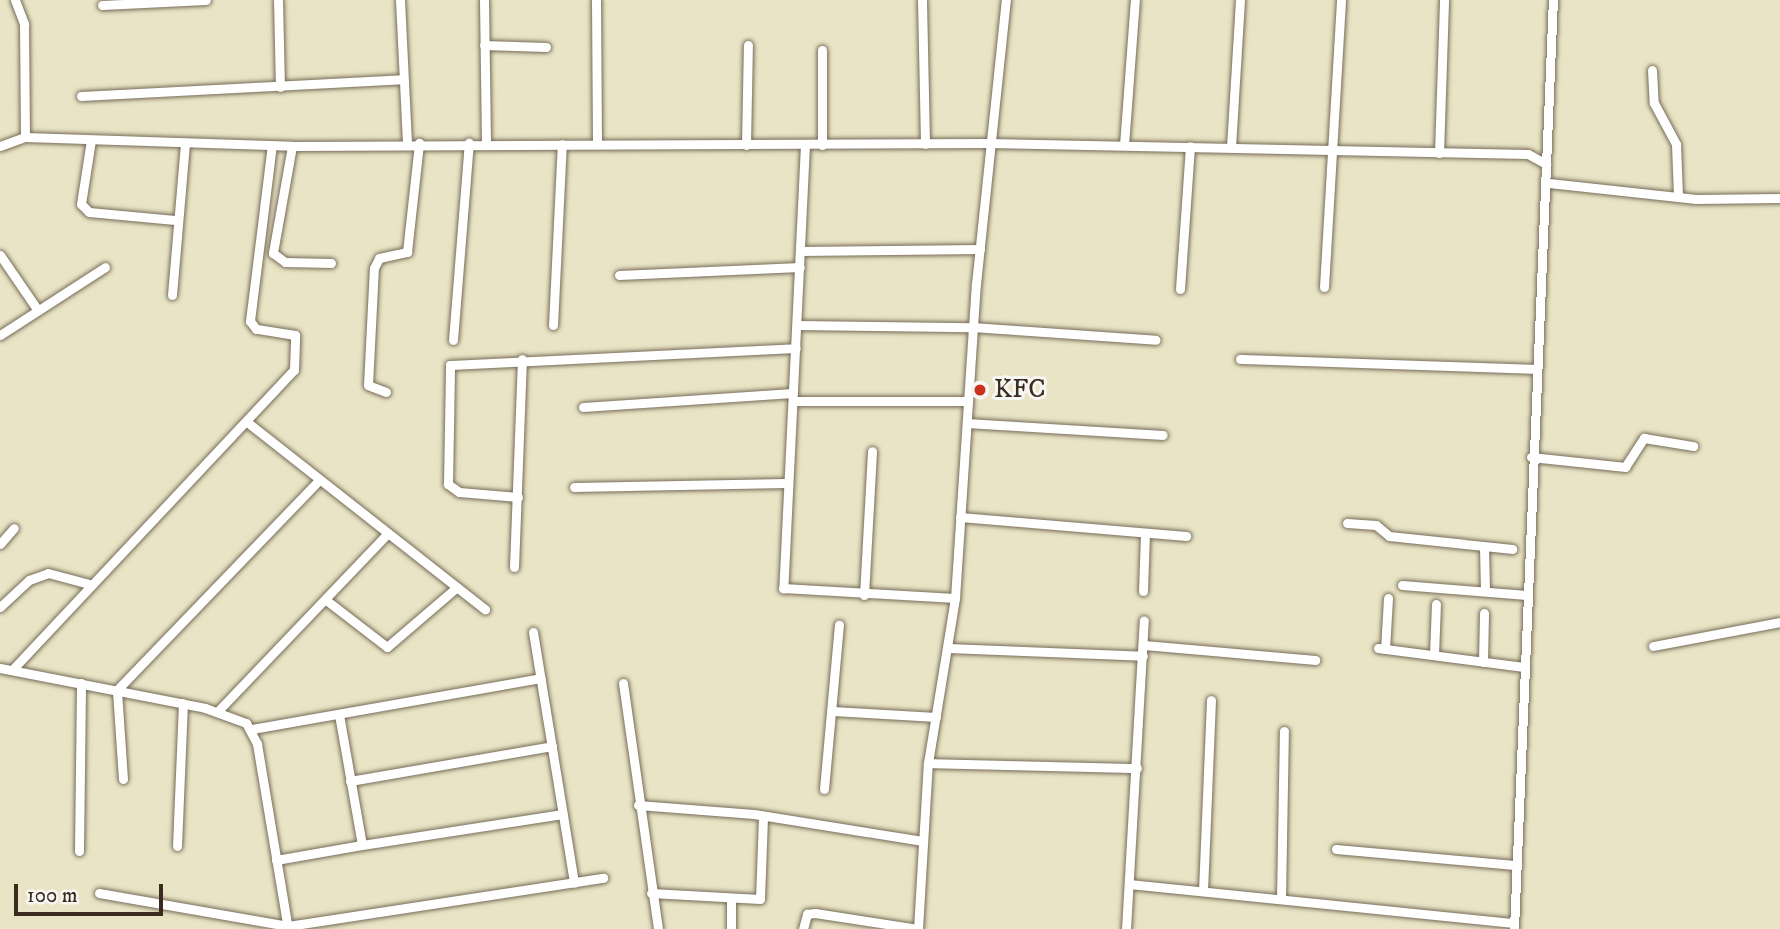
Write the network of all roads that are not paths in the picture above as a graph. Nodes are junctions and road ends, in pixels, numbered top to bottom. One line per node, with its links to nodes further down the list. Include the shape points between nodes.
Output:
1 (15, 0): 23 (street, via 24,24)
2 (206, 0): 14 (street)
3 (278, 0): 21 (street)
4 (400, 0): 20 (street)
5 (484, 0): 15 (street)
6 (596, 0): 32 (street)
7 (922, 0): 33 (street)
8 (1006, 0): 26 (street)
9 (1135, 0): 38 (street)
10 (1240, 0): 42 (street)
11 (1341, 0): 43 (street)
12 (1444, 0): 44 (street)
13 (1553, 0): 45 (street)
14 (103, 5)
15 (484, 45): 17 (street); 30 (street)
16 (748, 45): 35 (street)
17 (546, 47)
18 (822, 50): 37 (street)
19 (1653, 70): 47 (street, via 1654,103 1676,145)
20 (403, 79): 21 (street); 27 (street)
21 (280, 87): 22 (street)
22 (81, 96)
23 (25, 137): 24 (street); 39 (street)
24 (91, 140): 25 (street); 49 (street, via 81,204 89,212)
25 (185, 143): 34 (street); 49 (street)
26 (989, 143): 33 (street); 38 (street); 50 (street)
27 (407, 144): 28 (street); 40 (street)
28 (419, 144): 29 (street); 71 (street, via 407,252 379,258 374,268 368,384)
29 (469, 144): 30 (street); 65 (street)
30 (486, 144): 31 (street)
31 (562, 144): 32 (street); 61 (street)
32 (597, 144): 35 (street)
33 (925, 144): 37 (street)
34 (272, 145): 40 (street); 75 (street, via 250,321 256,329 288,331 299,341 295,370 283,389)
35 (746, 145): 36 (street)
36 (806, 145): 37 (street); 51 (street)
37 (822, 145)
38 (1124, 145): 41 (street)
39 (0, 146)
40 (292, 146): 53 (street, via 273,253 285,262)
41 (1190, 146): 42 (street); 58 (street)
42 (1231, 147): 43 (street)
43 (1331, 152): 44 (street); 57 (street)
44 (1439, 153): 45 (street, via 1528,154)
45 (1546, 164): 46 (street)
46 (1549, 183): 47 (street); 70 (street)
47 (1678, 197): 48 (street)
48 (1780, 198)
49 (175, 220): 59 (street)
50 (980, 249): 51 (street); 63 (street)
51 (800, 251): 55 (street)
52 (0, 255): 60 (street)
53 (331, 264)
54 (105, 267): 60 (street)
55 (800, 267): 56 (street); 62 (street)
56 (619, 275)
57 (1324, 287)
58 (1180, 289)
59 (172, 295)
60 (37, 309): 64 (street)
61 (552, 325)
62 (797, 325): 63 (street); 67 (street)
63 (972, 327): 66 (street); 73 (street)
64 (0, 335)
65 (453, 340)
66 (1156, 341)
67 (796, 348): 68 (street); 72 (street)
68 (522, 359): 84 (street); 84 (street, via 450,365 444,472 459,492)
69 (1241, 359): 70 (street)
70 (1534, 369): 80 (street)
71 (386, 392)
72 (793, 397): 73 (street); 74 (street); 82 (street)
73 (968, 401): 76 (street)
74 (583, 407)
75 (247, 422): 81 (street); 95 (street)
76 (967, 423): 77 (street); 85 (street)
77 (1163, 435)
78 (1693, 446): 80 (street, via 1644,439 1625,467)
79 (872, 451): 100 (street)
80 (1531, 457): 101 (street)
81 (319, 480): 89 (street); 126 (street)
82 (786, 482): 83 (street); 100 (street, via 783,588)
83 (574, 487)
84 (518, 497): 94 (street)
85 (960, 517): 88 (street); 102 (street)
86 (1347, 523): 92 (street, via 1376,525 1389,536)
87 (14, 528): 91 (street)
88 (1145, 533): 90 (street); 98 (street)
89 (387, 534): 97 (street); 104 (street)
90 (1186, 536)
91 (0, 544)
92 (1484, 547): 93 (street); 99 (street)
93 (1512, 549)
94 (514, 567)
95 (89, 584): 106 (street, via 54,572 36,576); 122 (street)
96 (1402, 584): 99 (street)
97 (457, 587): 104 (street, via 387,647); 107 (street)
98 (1143, 591)
99 (1485, 591): 101 (street)
100 (864, 595): 102 (street)
101 (1527, 595): 120 (street)
102 (955, 598): 115 (street)
103 (1388, 598): 116 (street, via 1382,649)
104 (326, 600): 130 (street)
105 (1436, 604): 116 (street)
106 (0, 607)
107 (485, 608)
108 (1485, 613): 119 (street)
109 (1144, 621): 113 (street)
110 (1780, 622): 114 (street)
111 (839, 625): 129 (street)
112 (533, 632): 123 (street)
113 (1144, 645): 117 (street); 118 (street)
114 (1653, 646)
115 (947, 648): 117 (street); 132 (street)
116 (1434, 655): 119 (street)
117 (1143, 656): 137 (street)
118 (1315, 660)
119 (1483, 662): 120 (street)
120 (1524, 667): 150 (street)
121 (0, 668): 122 (street)
122 (12, 670): 124 (street)
123 (541, 678): 131 (street); 135 (street)
124 (81, 683): 126 (street); 148 (street)
125 (623, 683): 141 (street)
126 (117, 690): 128 (street); 138 (street)
127 (1211, 700): 154 (street)
128 (183, 703): 130 (street); 146 (street)
129 (834, 711): 132 (street); 140 (street)
130 (217, 712): 133 (street)
131 (339, 714): 133 (street); 139 (street)
132 (936, 717): 136 (street)
133 (252, 729): 149 (street)
134 (1284, 731): 158 (street)
135 (552, 746): 139 (street); 142 (street)
136 (928, 763): 137 (street); 144 (street)
137 (1137, 768): 153 (street)
138 (123, 779)
139 (351, 781): 145 (street)
140 (824, 789)
141 (638, 805): 143 (street); 155 (street)
142 (563, 814): 145 (street); 152 (street)
143 (763, 816): 144 (street); 157 (street, via 764,890 760,899)
144 (923, 841): 164 (street)
145 (362, 845): 149 (street)
146 (177, 846)
147 (1336, 849): 150 (street)
148 (79, 851)
149 (276, 860): 160 (street)
150 (1517, 865): 159 (street)
151 (603, 878): 152 (street)
152 (574, 883): 160 (street)
153 (1129, 884): 154 (street); 165 (street)
154 (1203, 891): 158 (street)
155 (651, 892): 157 (street); 161 (street)
156 (99, 893): 160 (street)
157 (731, 899): 162 (street)
158 (1281, 900): 159 (street)
159 (1514, 926)
160 (288, 928)
161 (658, 929)
162 (731, 929)
163 (803, 929): 164 (street, via 807,914 815,913)
164 (918, 929)
165 (1126, 929)

